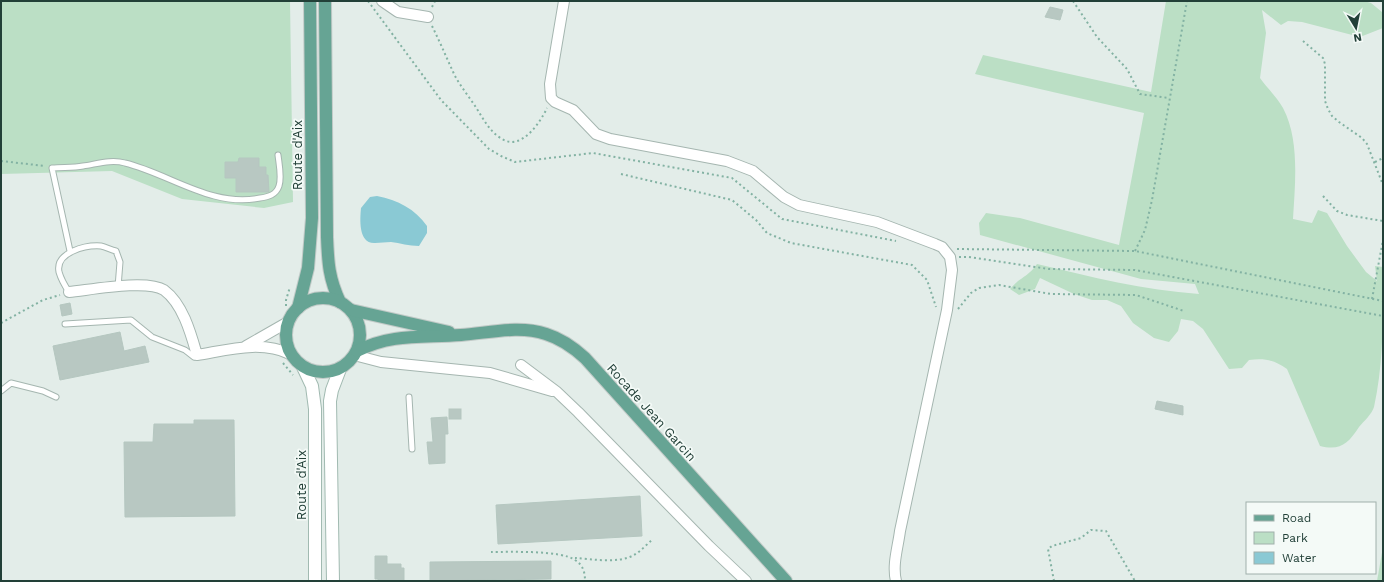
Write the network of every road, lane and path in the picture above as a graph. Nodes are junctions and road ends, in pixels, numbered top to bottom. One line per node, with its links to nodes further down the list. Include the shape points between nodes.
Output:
1 (310, 1): 31 (main road, Route d'Aix, via 312,218 308,268)
2 (325, 1): 30 (main road, via 327,245 330,274)
3 (368, 1): 22 (path, via 441,100 488,149 501,156 515,162 593,153 732,178 782,219)
4 (382, 1): 8 (street, via 398,12)
5 (564, 1): 10 (street, via 550,84)
6 (1073, 1): 11 (path, via 1097,37 1127,69 1140,94)
7 (1187, 1): 11 (path)
8 (428, 17): 10 (path, via 456,76 491,130 502,139 518,142 530,132 543,116)
9 (1303, 41): 15 (path, via 1323,58 1325,101 1332,116 1362,138)
10 (551, 98): 25 (street, via 579,114 596,134 743,165 791,202 877,222 934,244)
11 (1169, 98): 24 (path, via 1150,208 1145,230)
12 (278, 155): 16 (lane, via 279,186 275,193 256,199 223,198 188,188 124,162)
13 (1383, 158): 15 (path)
14 (1, 161): 16 (path)
15 (1375, 162): 18 (path)
16 (52, 168): 23 (lane)
17 (621, 174): 39 (path, via 732,200 767,233 791,243 912,265 927,280)
18 (1383, 185)
19 (1323, 196): 20 (path, via 1337,211)
20 (1383, 221)
21 (1383, 240): 28 (path)
22 (901, 242)
23 (70, 251): 26 (lane, via 100,246 116,251 120,262); 27 (lane, via 59,267 59,274)
24 (1135, 251): 25 (path, via 964,248); 28 (path)
25 (949, 255): 35 (path, via 1049,269 1135,270); 39 (street, via 952,270)
26 (118, 287): 27 (street); 42 (street, via 146,285 163,290 175,302 197,355)
27 (69, 292): 37 (path, via 43,300)
28 (1372, 299): 29 (path)
29 (1383, 301)
30 (340, 302): 31 (main road, via 323,298 305,302); 32 (main road)
31 (298, 308): 36 (main road)
32 (350, 310): 40 (main road, Rocade Jean Garcin); 43 (main road, via 359,325 360,338)
33 (1184, 311): 34 (path, via 1136,295 1051,294 999,285 979,288 971,293)
34 (955, 312)
35 (1383, 316)
36 (288, 322): 42 (street); 44 (main road, via 285,338)
37 (1, 323)
38 (65, 324): 45 (lane, via 132,320 152,337 185,350)
39 (943, 327): 63 (street, via 900,531 895,561)
40 (462, 335): 43 (main road, Rocade Jean Garcin, via 403,337 375,343); 62 (main road, Rocade Jean Garcin, via 530,331 563,340 574,348)
41 (273, 347): 42 (street); 44 (street); 49 (path)
42 (242, 348)
43 (356, 353): 48 (main road); 51 (street, via 380,362 490,373)
44 (290, 354): 47 (main road)
45 (194, 357)
46 (521, 364): 51 (street)
47 (303, 367): 48 (main road, via 321,373); 58 (main road, Route d'Aix, via 312,386 315,409)
48 (340, 369): 59 (main road, via 330,401)
49 (297, 379)
50 (1, 391): 52 (lane, via 11,384 43,391)
51 (557, 392): 61 (street)
52 (56, 397)
53 (409, 397): 54 (lane)
54 (412, 449)
55 (653, 539): 57 (path, via 633,556 626,558)
56 (491, 552): 57 (path, via 558,554)
57 (572, 558): 60 (path, via 581,565)
58 (315, 581)
59 (333, 581)
60 (585, 581)
61 (746, 581)
62 (786, 581)
63 (896, 581)
64 (1054, 581): 65 (path, via 1048,549 1077,540 1091,530 1099,530 1106,531 1109,535 1118,555)
65 (1135, 581)

